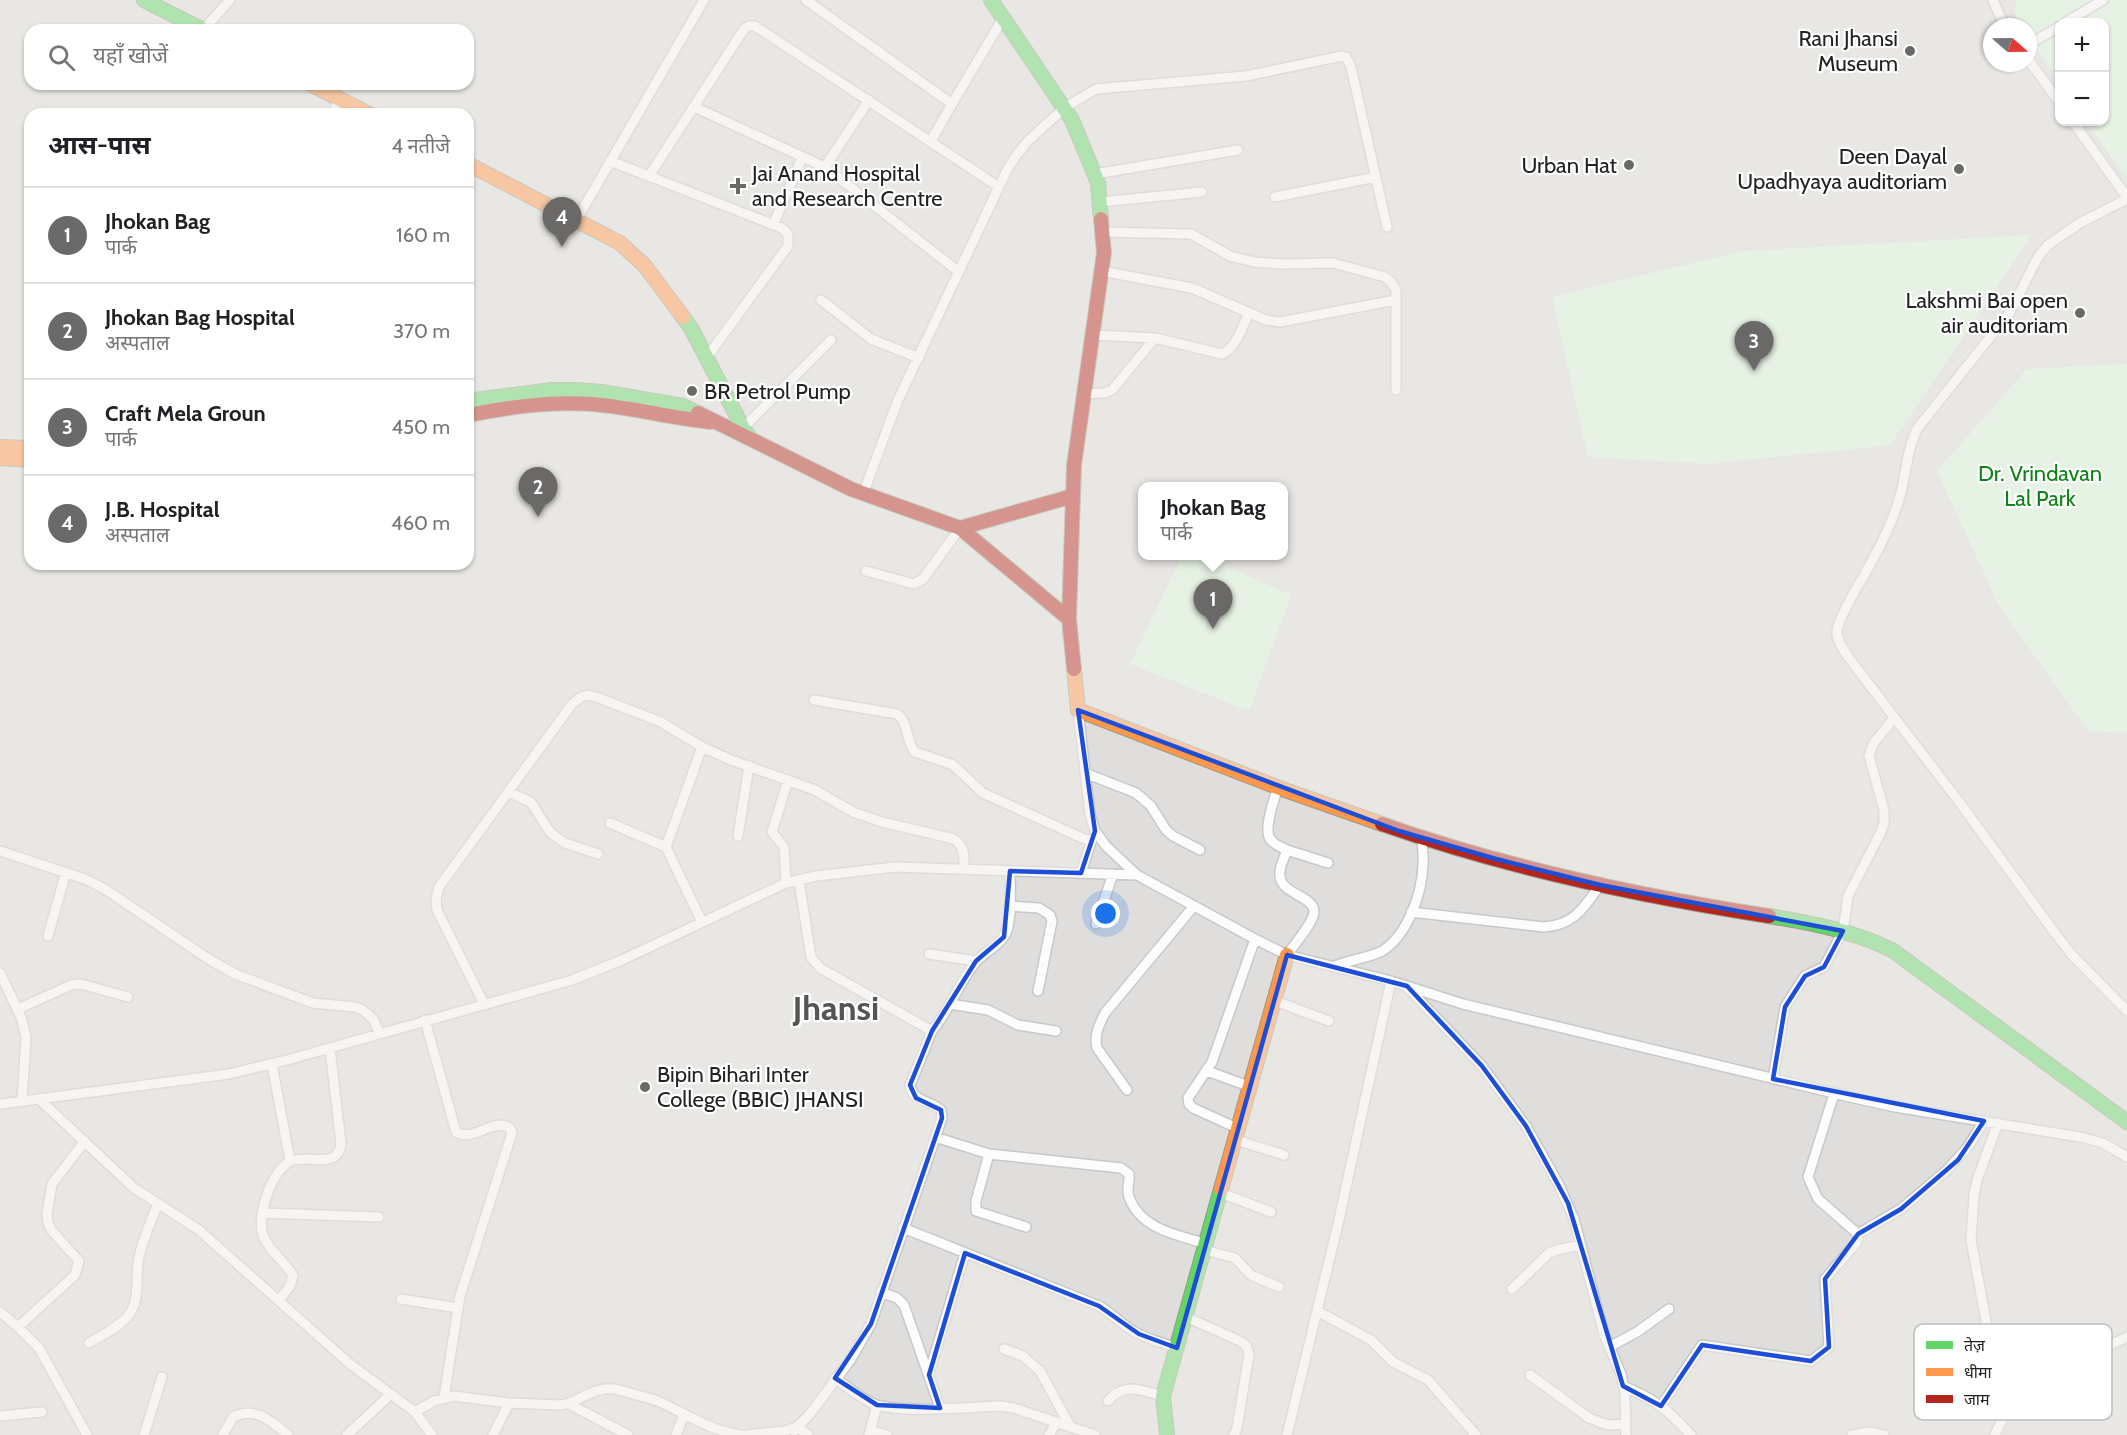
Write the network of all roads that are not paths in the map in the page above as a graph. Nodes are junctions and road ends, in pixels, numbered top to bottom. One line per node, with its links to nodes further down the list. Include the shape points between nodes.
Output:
1 (144, 0): 11 (street)
2 (230, 0): 12 (street)
3 (704, 0): 29 (street)
4 (807, 0): 20 (street)
5 (991, 0): 8 (street)
6 (1993, 0): 9 (street)
7 (2103, 0): 10 (street)
8 (1003, 18): 20 (street); 24 (street)
9 (2001, 18)
10 (2073, 18)
11 (191, 24)
12 (208, 24)
13 (2055, 29): 14 (street)
14 (2037, 40)
15 (2037, 71): 17 (street)
16 (322, 90): 18 (street)
17 (2055, 96)
18 (339, 99): 22 (street); 23 (street)
19 (868, 100): 21 (street, via 761,28 750,26 744,29); 26 (street); 31 (street)
20 (952, 104): 26 (street)
21 (694, 107): 28 (street); 33 (street)
22 (335, 108)
23 (357, 108)
24 (1064, 108): 32 (street); 34 (street, via 1103,88 1246,76 1342,56 1349,60); 35 (street, via 1028,141)
25 (2076, 126): 38 (street)
26 (931, 141): 35 (street)
27 (1238, 150): 32 (street)
28 (802, 158): 31 (street); 41 (street)
29 (610, 161): 33 (street); 40 (street)
30 (474, 167): 40 (street)
31 (825, 167): 45 (street)
32 (1095, 174): 39 (street)
33 (649, 176): 41 (street)
34 (1376, 177): 37 (street); 42 (street)
35 (999, 187): 45 (street)
36 (1202, 192): 39 (street)
37 (1275, 197)
38 (2127, 198): 72 (street, via 2048,245 2010,312 1929,412 1910,444 1901,493 1887,532 1836,633)
39 (1100, 202): 43 (street)
40 (577, 219): 52 (street, via 620,243 645,266)
41 (774, 225): 52 (street, via 788,234 788,246)
42 (1387, 227)
43 (1102, 232): 44 (street); 47 (street, via 1191,234 1221,251 1254,262 1333,263 1385,277 1396,290)
44 (1101, 271): 48 (street, via 1192,288); 49 (street)
45 (959, 272): 53 (street)
46 (820, 300): 53 (street, via 872,339)
47 (1396, 300): 48 (street, via 1280,322); 54 (street)
48 (1249, 313): 50 (street, via 1229,351 1222,354)
49 (1092, 335): 50 (street); 55 (street)
50 (1155, 338): 55 (street, via 1112,390)
51 (831, 340): 59 (street)
52 (708, 357): 59 (street)
53 (919, 358): 65 (street, via 898,400)
54 (1396, 390)
55 (1084, 394): 66 (street)
56 (474, 400): 58 (street, via 551,390 602,392 683,406)
57 (474, 414): 58 (street, via 553,403)
58 (715, 422): 60 (street)
59 (743, 428): 60 (street)
60 (753, 441): 65 (street)
61 (0, 447): 62 (street)
62 (24, 448)
63 (0, 458): 64 (street)
64 (24, 460)
65 (863, 494): 67 (street)
66 (1073, 496): 67 (street); 69 (street)
67 (960, 528): 68 (street, via 923,579 914,584); 69 (street)
68 (866, 571)
69 (1070, 619): 71 (street)
70 (814, 700): 83 (street, via 897,714 915,752 953,765 983,793)
71 (1078, 710): 75 (street); 77 (street)
72 (1894, 718): 104 (street, via 1873,744 1869,756 1882,798 1884,823 1848,896); 121 (street, via 2072,955)
73 (702, 747): 74 (street); 78 (street, via 648,716 588,695 572,704); 84 (street)
74 (749, 766): 76 (street); 81 (street)
75 (1085, 773): 80 (street); 86 (street, via 1136,793 1151,806 1166,830)
76 (788, 780): 90 (street, via 868,818 954,838 963,850); 97 (street, via 772,832 784,847)
77 (1278, 786): 82 (street); 87 (street, via 1267,826 1276,845)
78 (508, 792): 88 (street, via 531,802 556,837); 118 (street, via 439,887 436,900 437,910)
79 (610, 823): 84 (street)
80 (1095, 831): 83 (street); 95 (street)
81 (738, 836)
82 (1422, 838): 98 (street); 101 (street, via 1422,877)
83 (1091, 842): 93 (street)
84 (666, 847): 102 (street)
85 (0, 850): 92 (street)
86 (1200, 850)
87 (1287, 850): 89 (street); 108 (street, via 1279,873 1281,880 1312,905 1314,912)
88 (598, 854)
89 (1328, 863)
90 (964, 869): 91 (street); 96 (street, via 895,867)
91 (1010, 871): 93 (street); 99 (street)
92 (66, 872): 105 (street); 126 (street, via 119,897 235,974 305,1000 363,1010)
93 (1081, 873): 94 (street)
94 (1113, 874): 95 (street); 103 (street)
95 (1137, 875): 100 (street)
96 (799, 881): 97 (street); 124 (street, via 811,957 820,968)
97 (786, 883): 102 (street)
98 (1600, 885): 101 (street, via 1584,908 1557,926); 104 (street)
99 (1009, 906): 109 (street, via 1009,926 1004,937); 114 (street, via 1039,908 1050,915)
100 (1194, 906): 106 (street); 132 (street, via 1105,1013 1098,1027 1097,1048)
101 (1411, 912): 110 (street, via 1395,940 1384,950)
102 (702, 922): 118 (street, via 572,980)
103 (1096, 924)
104 (1843, 931): 130 (street, via 1824,967 1805,976 1785,1007); 138 (street, via 1892,950)
105 (48, 936)
106 (1255, 939): 108 (street); 129 (street)
107 (929, 954): 109 (street)
108 (1287, 955): 110 (street); 117 (street)
109 (976, 962): 119 (street)
110 (1333, 967): 112 (street)
111 (0, 973): 115 (street)
112 (1391, 981): 113 (street); 165 (street)
113 (1407, 986): 130 (street, via 1463,1004); 155 (street, via 1482,1066 1526,1126 1568,1203)
114 (1038, 991)
115 (4, 992): 120 (street)
116 (128, 997): 120 (street, via 81,984 71,985)
117 (1275, 1001): 123 (street); 131 (street)
118 (484, 1004): 122 (street)
119 (950, 1004): 124 (street); 125 (street, via 988,1010 1018,1025)
120 (18, 1009): 135 (street, via 26,1037)
121 (2127, 1011)
122 (425, 1020): 126 (street); 163 (street, via 456,1132 467,1135 501,1125 512,1133)
123 (1329, 1022)
124 (932, 1031): 141 (street, via 910,1092 941,1110)
125 (1056, 1031)
126 (380, 1034): 127 (street)
127 (330, 1048): 128 (street); 146 (street, via 340,1151 330,1159)
128 (272, 1064): 134 (street, via 229,1074); 146 (street)
129 (1207, 1071): 131 (street); 140 (street, via 1190,1094 1189,1104)
130 (1773, 1079): 133 (street)
131 (1251, 1087): 140 (street)
132 (1127, 1090)
133 (1834, 1094): 137 (street); 154 (street, via 1808,1177 1818,1199)
134 (40, 1100): 135 (street); 142 (street)
135 (22, 1101): 136 (street)
136 (0, 1104)
137 (1984, 1121): 139 (street); 154 (street, via 1946,1171 1901,1209)
138 (2127, 1122)
139 (1998, 1123): 145 (street, via 2103,1143); 168 (street, via 1977,1180 1971,1240)
140 (1238, 1135): 144 (street); 147 (street)
141 (935, 1137): 143 (street); 153 (street)
142 (85, 1142): 148 (street, via 134,1188); 169 (street, via 52,1184 47,1214 52,1231 77,1257 78,1268)
143 (988, 1154): 152 (street, via 976,1211); 156 (street, via 1121,1168 1129,1174 1127,1190 1133,1205 1152,1226)
144 (1284, 1155)
145 (2127, 1157)
146 (290, 1161): 150 (street, via 280,1170 265,1198)
147 (1221, 1193): 149 (street); 156 (street)
148 (158, 1204): 162 (street, via 199,1230); 171 (street, via 139,1256 134,1307 121,1323)
149 (1271, 1212)
150 (262, 1214): 151 (street); 162 (street, via 261,1228 266,1241 293,1275)
151 (379, 1217)
152 (1026, 1227)
153 (903, 1228): 157 (street); 160 (street)
154 (1858, 1234): 188 (street, via 1857,1242 1825,1279 1829,1347 1810,1360 1702,1346)
155 (1581, 1245): 159 (street, via 1549,1253); 173 (street)
156 (1206, 1247): 158 (street, via 1234,1258 1251,1275); 167 (street)
157 (965, 1253): 174 (street, via 1099,1306 1139,1334); 176 (street)
158 (1279, 1287)
159 (1512, 1289)
160 (881, 1292): 176 (street, via 904,1305); 179 (street, via 871,1324)
161 (401, 1299): 163 (street)
162 (279, 1300): 181 (street, via 350,1364)
163 (458, 1308): 183 (street)
164 (1669, 1309): 173 (street)
165 (1317, 1311): 216 (street); 217 (street, via 1371,1340 1394,1362 1428,1380)
166 (0, 1312): 169 (street)
167 (1186, 1317): 174 (street); 215 (street, via 1247,1347 1249,1354)
168 (1987, 1324)
169 (18, 1327): 200 (street, via 39,1348)
170 (2127, 1337): 172 (street)
171 (89, 1343)
172 (2112, 1344)
173 (1609, 1347): 180 (street)
174 (1177, 1348): 182 (street)
175 (1004, 1349): 197 (street, via 1023,1356 1040,1371)
176 (928, 1375): 189 (street)
177 (1530, 1375): 196 (street, via 1589,1418 1608,1425)
178 (162, 1377): 201 (street)
179 (835, 1378): 187 (street); 198 (street)
180 (1623, 1386): 188 (street); 196 (street)
181 (391, 1394): 191 (street); 204 (street)
182 (1163, 1396): 184 (street, via 1128,1389 1115,1392); 214 (street)
183 (444, 1397): 185 (street); 191 (street)
184 (1108, 1401)
185 (509, 1403): 186 (street); 206 (street)
186 (569, 1404): 192 (street, via 593,1392 618,1390 658,1401); 207 (street)
187 (877, 1405): 189 (street); 199 (street)
188 (1661, 1406): 219 (street)
189 (940, 1408): 195 (street, via 1014,1408)
190 (42, 1412): 193 (street)
191 (415, 1412): 205 (street)
192 (684, 1415): 208 (street); 209 (street)
193 (0, 1416)
194 (2002, 1420): 222 (street)
195 (1058, 1422): 197 (street); 212 (street)
196 (1626, 1424): 218 (street)
197 (1070, 1426): 213 (street)
198 (794, 1431): 209 (street); 210 (street)
199 (869, 1433): 211 (street)
200 (87, 1435)
201 (144, 1435)
202 (223, 1435): 203 (street, via 233,1417 256,1413)
203 (288, 1435)
204 (347, 1435)
205 (432, 1435)
206 (493, 1435)
207 (628, 1435)
208 (676, 1435)
209 (744, 1435)
210 (808, 1435)
211 (887, 1435)
212 (1049, 1435)
213 (1095, 1435)
214 (1167, 1435)
215 (1234, 1435)
216 (1287, 1435)
217 (1476, 1435)
218 (1626, 1435)
219 (1691, 1435)
220 (1852, 1435): 221 (street)
221 (1884, 1435)
222 (1995, 1435)

